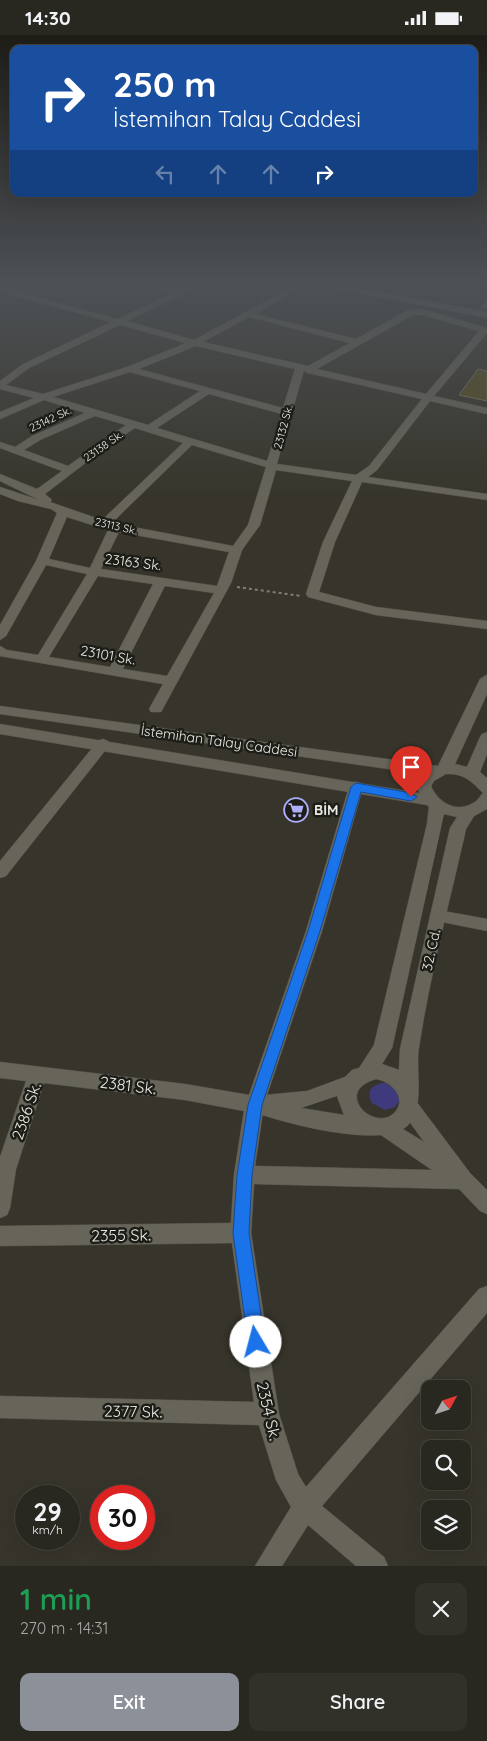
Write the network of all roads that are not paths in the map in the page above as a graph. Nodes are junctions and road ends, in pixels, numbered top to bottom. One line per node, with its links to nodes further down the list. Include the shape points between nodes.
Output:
1 (50, 354): 8 (street, via 26,366)
2 (166, 354): 6 (street)
3 (243, 354): 7 (street)
4 (333, 354): 7 (street)
5 (464, 354): 11 (street)
6 (130, 369): 9 (street); 10 (street)
7 (304, 369): 11 (street); 14 (street, 23132 Sk.)
8 (0, 385): 10 (street, 23138 Sk.)
9 (206, 391): 14 (street); 17 (street)
10 (43, 397): 13 (street, 23138 Sk.); 15 (street)
11 (428, 397): 12 (street); 24 (street, via 373,467)
12 (487, 411)
13 (95, 412): 16 (street, 23138 Sk.); 20 (street, 23142 Sk.)
14 (287, 412): 21 (street, 23132 Sk.)
15 (0, 417)
16 (134, 424): 17 (street); 22 (street, 23138 Sk.)
17 (149, 429): 18 (street)
18 (191, 441): 21 (street); 29 (street)
19 (0, 445): 20 (street)
20 (17, 450): 22 (street)
21 (272, 466): 24 (street); 30 (street, 23132 Sk., via 254,525)
22 (70, 470): 26 (street, 23138 Sk.)
23 (0, 477): 26 (street)
24 (359, 478): 27 (street); 35 (street, via 329,542 312,593 370,610)
25 (0, 490): 28 (street, 23113 Sk.)
26 (38, 494): 28 (street)
27 (487, 497)
28 (59, 510): 29 (street, 23113 Sk.); 31 (street)
29 (110, 526): 30 (street, 23113 Sk.); 32 (street)
30 (236, 550): 34 (street, 23132 Sk.)
31 (42, 561): 32 (street, 23163 Sk.); 36 (street)
32 (94, 572): 33 (street, 23163 Sk.); 38 (street)
33 (162, 581): 34 (street, 23163 Sk.); 39 (street)
34 (222, 588): 41 (street, 23132 Sk.)
35 (487, 625)
36 (0, 636)
37 (0, 650): 38 (street)
38 (41, 660): 39 (street, 23101 Sk.)
39 (114, 673): 41 (street, 23101 Sk.)
40 (487, 679): 47 (street)
41 (170, 681): 42 (street, 23132 Sk.)
42 (156, 709)
43 (0, 710): 47 (street, İstemihan Talay Caddesi)
44 (0, 729): 46 (street, İstemihan Talay Caddesi)
45 (487, 737): 48 (street)
46 (103, 744): 49 (street, İstemihan Talay Caddesi); 52 (street)
47 (441, 770): 48 (street, İstemihan Talay Caddesi, via 464,770); 50 (street, 32. Cd., via 426,780 424,786)
48 (481, 780)
49 (356, 787): 50 (street, İstemihan Talay Caddesi); 59 (street, 2354 Sk., via 314,931)
50 (433, 803): 51 (street, İstemihan Talay Caddesi, via 458,812); 57 (street, 32. Cd., via 435,824 383,1048)
51 (481, 806): 53 (street, 32. Cd., via 458,828)
52 (1, 869)
53 (438, 916): 54 (street); 58 (street, 32. Cd., via 409,1049)
54 (487, 925)
55 (0, 1070): 56 (street, 2381 Sk.)
56 (38, 1073): 59 (street, 2381 Sk., via 186,1092); 64 (street, 2386 Sk., via 6,1169)
57 (358, 1077): 58 (street, via 376,1071 395,1077 403,1084); 59 (street, via 308,1099); 60 (street, via 347,1091 349,1109 364,1123)
58 (408, 1099): 60 (street, via 403,1118 395,1124); 62 (street)
59 (255, 1105): 60 (street, via 314,1120); 61 (street, 2354 Sk.)
60 (380, 1127): 62 (street)
61 (244, 1175): 62 (street); 65 (street, 2354 Sk.)
62 (463, 1180): 63 (street)
63 (487, 1204)
64 (0, 1208)
65 (241, 1233): 66 (street, 2355 Sk.); 69 (street, 2354 Sk.)
66 (0, 1236)
67 (487, 1297): 70 (street)
68 (0, 1407): 69 (street, 2377 Sk.)
69 (267, 1414): 70 (street, 2354 Sk., via 288,1480)
70 (305, 1507): 71 (street); 72 (street, 2354 Sk.)
71 (268, 1566)
72 (375, 1566)

